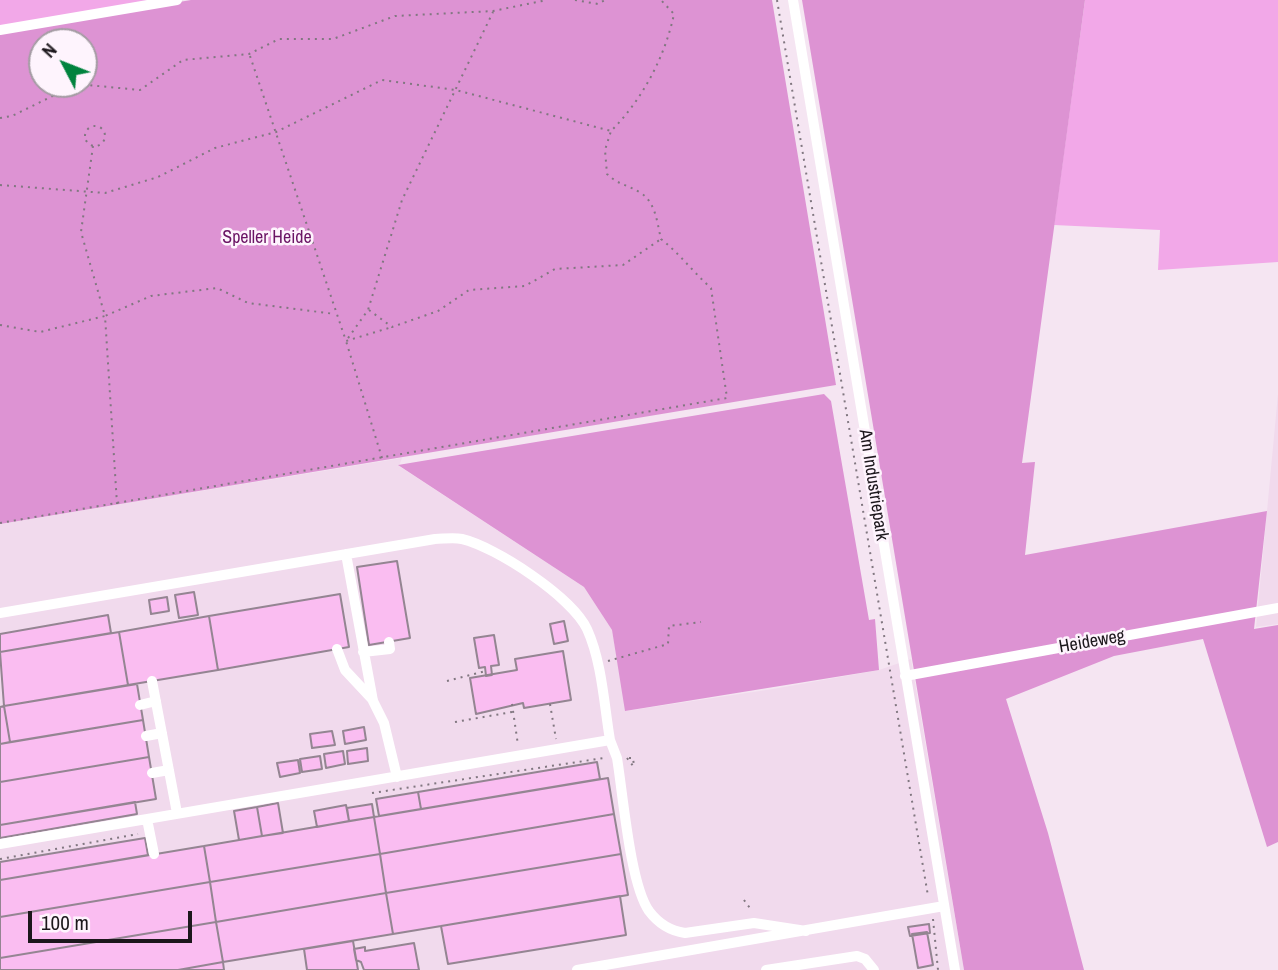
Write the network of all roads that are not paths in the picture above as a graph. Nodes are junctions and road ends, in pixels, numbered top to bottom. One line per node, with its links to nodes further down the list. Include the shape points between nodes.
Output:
1 (177, 0): 3 (street)
2 (793, 0): 10 (street, Am Industriepark)
3 (0, 30)
4 (346, 554): 6 (street); 9 (street); 17 (street, via 460,538 486,548 570,606 586,628 597,664)
5 (1278, 608): 10 (street, Heideweg)
6 (0, 613)
7 (388, 642): 9 (street, via 390,649)
8 (337, 649): 13 (street, via 345,670)
9 (363, 652): 13 (street)
10 (905, 677): 25 (street, Am Industriepark)
11 (152, 681): 12 (street)
12 (156, 701): 14 (street); 15 (street)
13 (373, 701): 20 (street, via 384,723)
14 (140, 705)
15 (162, 733): 16 (street); 18 (street)
16 (146, 736)
17 (610, 740): 20 (street); 26 (street, via 640,891 655,918 685,933 754,923)
18 (169, 770): 19 (street); 21 (street)
19 (152, 773)
20 (397, 776): 21 (street)
21 (177, 813): 22 (street)
22 (147, 819): 23 (street); 24 (street)
23 (0, 844)
24 (154, 854)
25 (944, 906): 26 (street); 32 (street, Am Industriepark)
26 (806, 931): 29 (street)
27 (834, 964): 28 (street); 31 (street, via 857,956)
28 (797, 967): 30 (street)
29 (577, 970)
30 (766, 970)
31 (874, 970)
32 (955, 970)

